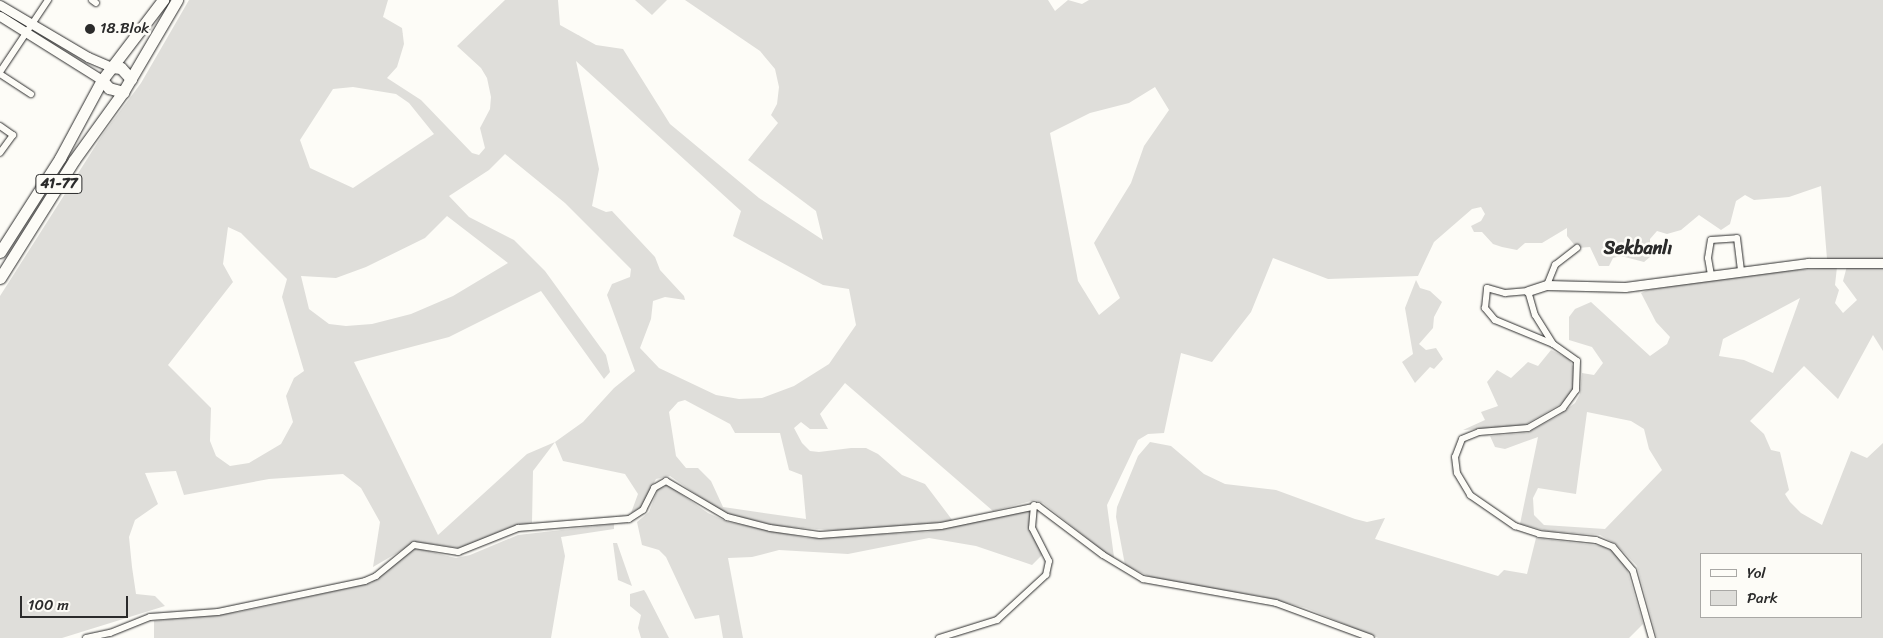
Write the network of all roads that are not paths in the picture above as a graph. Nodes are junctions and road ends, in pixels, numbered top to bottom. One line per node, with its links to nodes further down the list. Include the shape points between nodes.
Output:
1 (48, 0): 6 (street)
2 (162, 0): 7 (highway)
3 (177, 0): 9 (highway)
4 (0, 5): 6 (street)
5 (0, 16): 6 (street)
6 (29, 28): 7 (street); 8 (street); 10 (street)
7 (111, 67): 9 (highway, via 124,70); 10 (highway)
8 (0, 73): 12 (street)
9 (131, 79): 11 (highway)
10 (102, 80): 11 (highway, via 109,88); 16 (highway, 41-77, via 60,158)
11 (123, 92): 20 (highway, 41-77, via 74,160)
12 (31, 94)
13 (0, 126): 14 (street, via 13,134)
14 (0, 153)
15 (1577, 248): 21 (street, via 1555,264)
16 (0, 252)
17 (1883, 263): 18 (street, via 1818,263)
18 (1740, 272): 19 (street); 19 (street, via 1737,238 1711,240 1708,258)
19 (1711, 275): 21 (street, via 1625,287)
20 (0, 278)
21 (1547, 285): 22 (street)
22 (1528, 291): 23 (street, via 1535,315); 23 (street, via 1504,293 1487,288 1485,308 1502,325)
23 (1553, 344): 28 (street, via 1575,358 1578,364 1572,398 1557,412 1528,428 1479,432 1468,436 1456,450 1457,473 1470,495 1515,526 1540,534 1596,540 1613,547 1633,570)
24 (1034, 505): 25 (street, via 941,526 820,535 727,518 666,480 654,488 643,510 629,519 518,528 458,552 414,545 376,576 364,581 218,612 150,617 110,633); 26 (street, via 1032,528 1049,561 1046,575 997,620); 27 (street, via 1049,512 1096,551 1143,579 1276,603)
25 (86, 638)
26 (939, 638)
27 (1370, 638)
28 (1652, 638)

